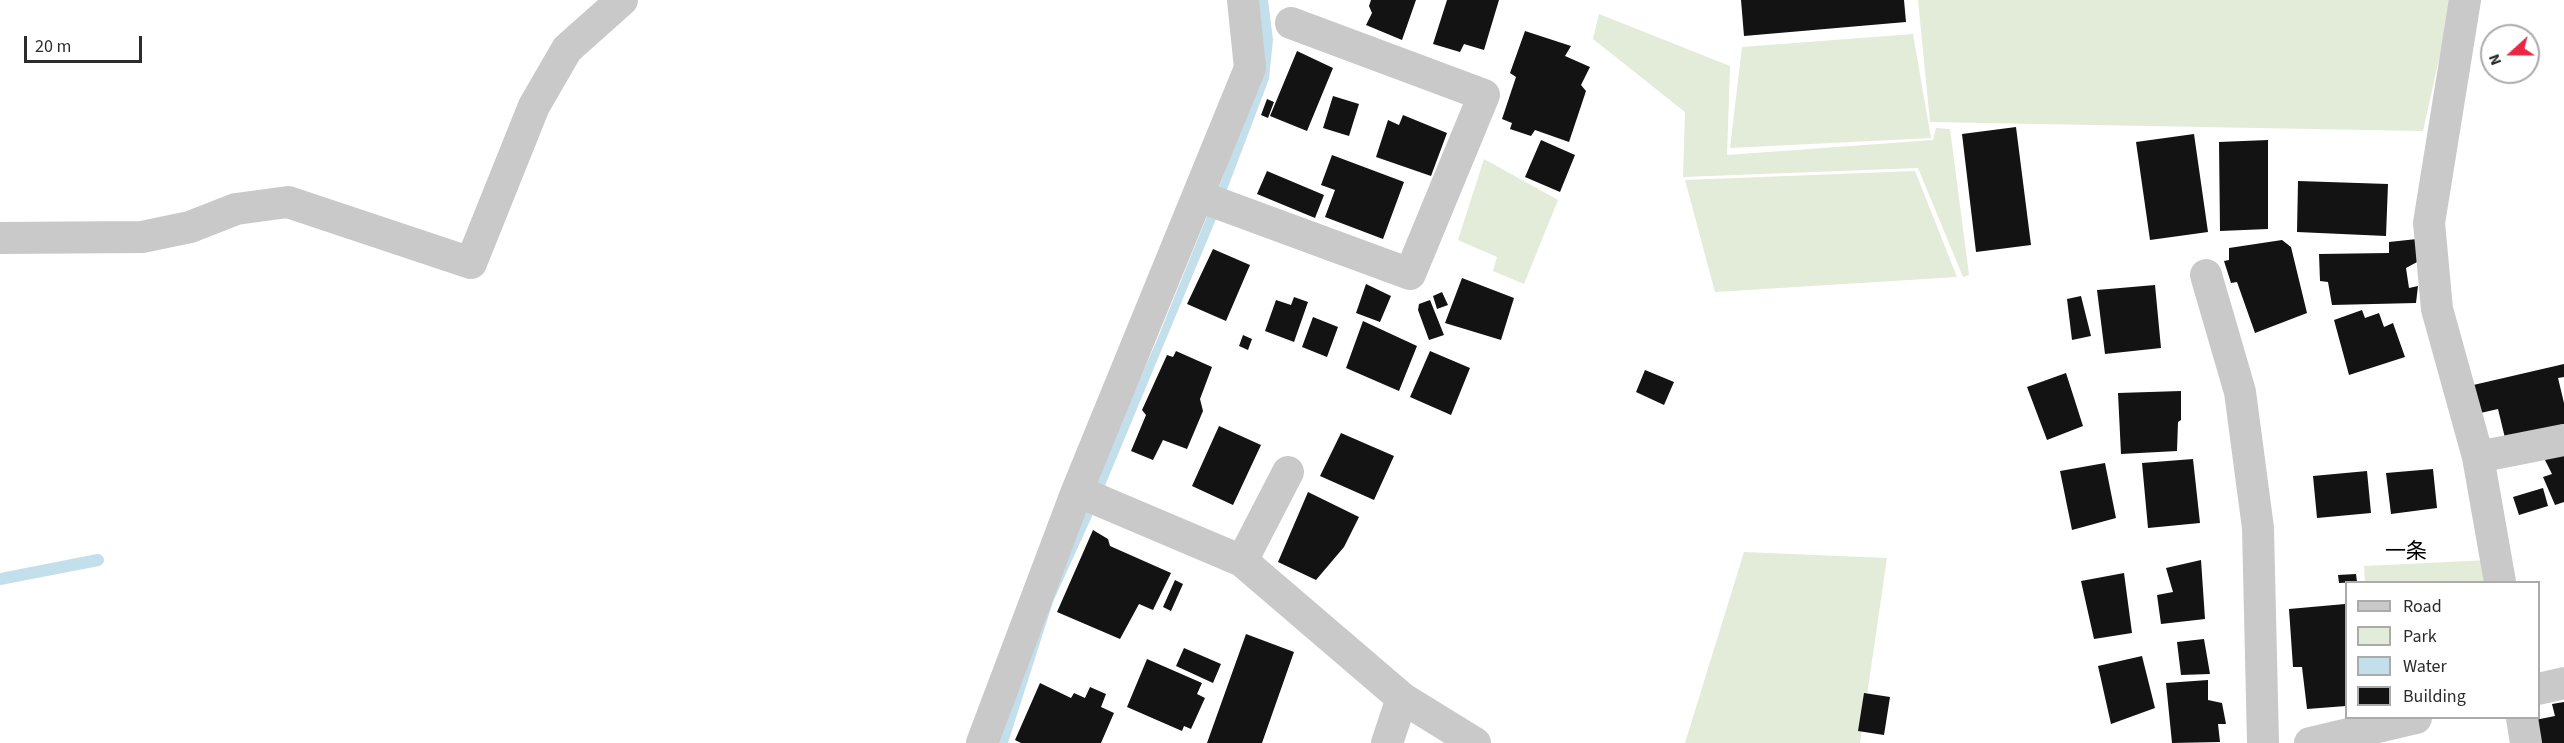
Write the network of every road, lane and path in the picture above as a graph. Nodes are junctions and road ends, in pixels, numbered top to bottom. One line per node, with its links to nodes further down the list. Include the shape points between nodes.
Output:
1 (622, 0): 6 (street, via 567,49 534,106 471,263 288,202 236,209 190,227 142,237)
2 (1243, 0): 5 (street, via 1250,68)
3 (2465, 0): 9 (street, via 2429,223 2437,309)
4 (1291, 23): 5 (street, via 1484,94 1410,274)
5 (1198, 196): 11 (street)
6 (0, 238)
7 (2205, 275): 22 (street, via 2240,392 2258,528)
8 (2564, 440): 9 (street)
9 (2478, 457): 13 (street)
10 (1288, 472): 12 (street)
11 (1077, 491): 12 (street); 19 (street)
12 (1242, 561): 16 (street)
13 (2500, 581)
14 (2564, 684): 15 (street)
15 (2540, 689)
16 (1402, 698): 20 (street); 21 (street)
17 (2408, 719): 23 (street)
18 (2522, 719): 24 (street)
19 (982, 743)
20 (1387, 743)
21 (1475, 743)
22 (2263, 743)
23 (2310, 743)
24 (2526, 743)

